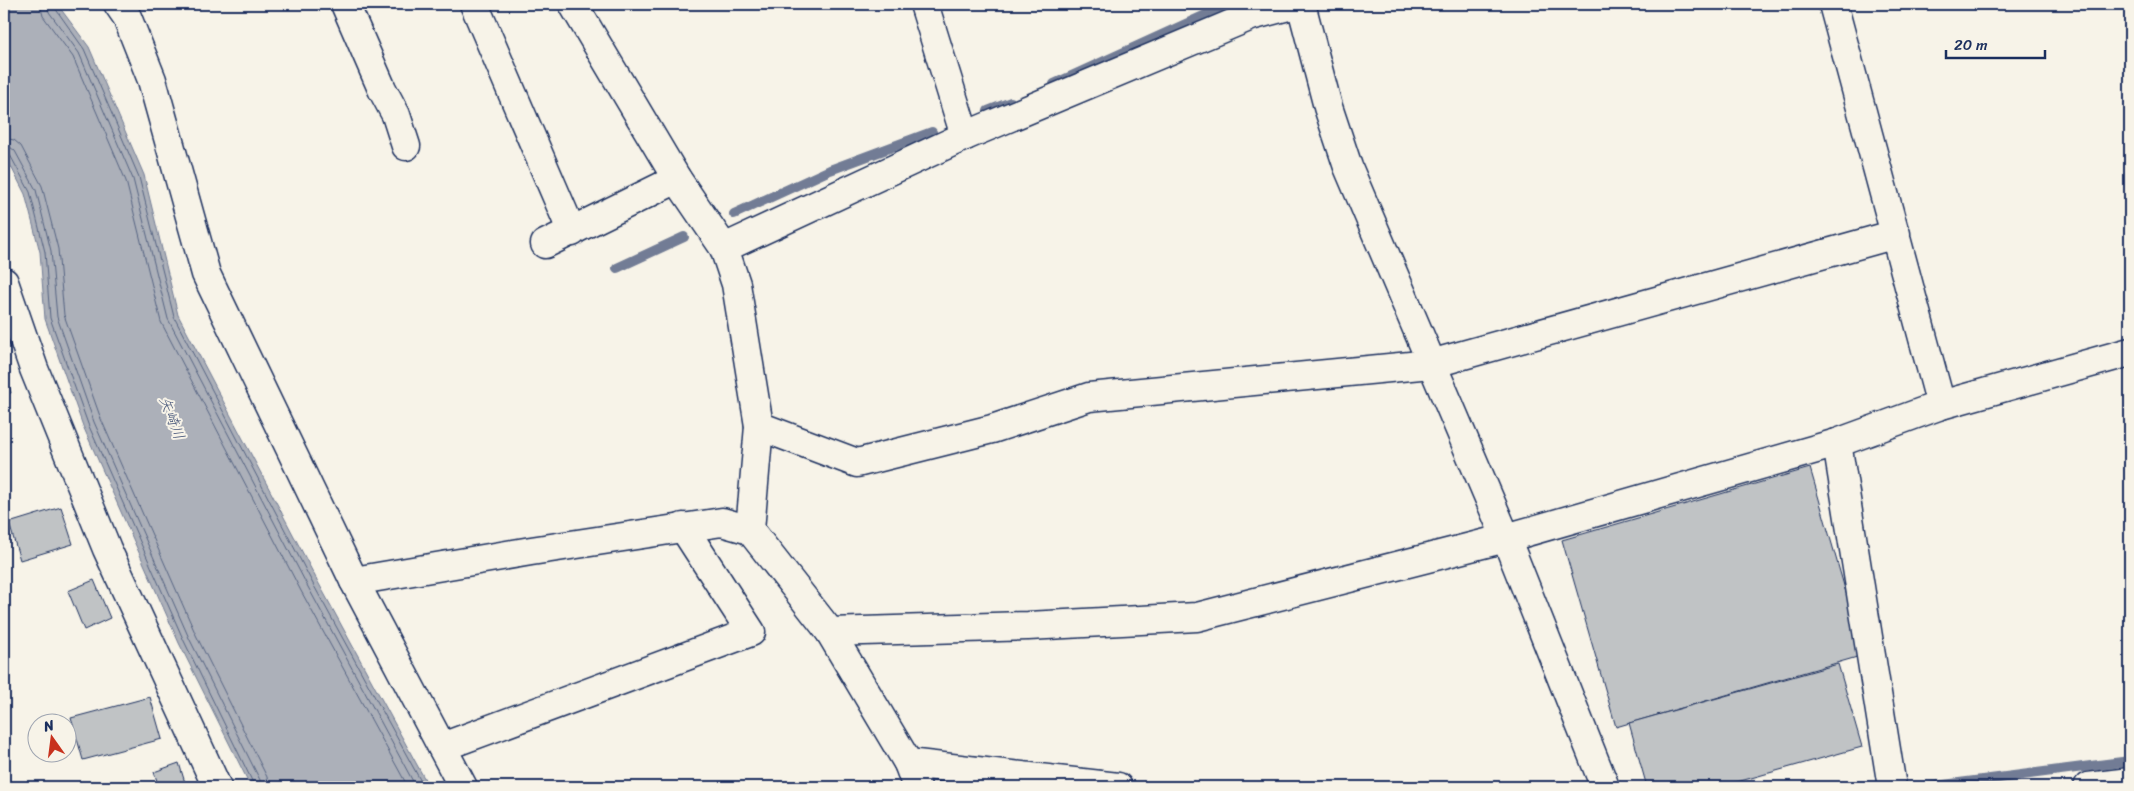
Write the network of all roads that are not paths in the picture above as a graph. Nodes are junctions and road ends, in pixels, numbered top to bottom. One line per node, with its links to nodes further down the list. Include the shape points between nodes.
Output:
1 (118, 4): 26 (street, via 127,17 152,80 206,274)
2 (345, 4): 11 (street, via 396,115)
3 (474, 4): 13 (street)
4 (573, 4): 12 (street)
5 (924, 4): 10 (street)
6 (1296, 4): 9 (street)
7 (1300, 4): 19 (street, via 1348,167)
8 (1833, 4): 14 (street)
9 (1249, 10): 10 (street)
10 (965, 136): 16 (street)
11 (406, 146)
12 (678, 179): 13 (street); 16 (street)
13 (572, 232): 15 (street)
14 (1896, 234): 19 (street); 20 (street)
15 (545, 244)
16 (724, 248): 21 (street, via 736,284)
17 (4, 282): 32 (street, via 34,369 107,548)
18 (2130, 352): 20 (street)
19 (1431, 364): 21 (street, via 1089,397 992,429 857,463); 25 (street)
20 (1941, 405): 22 (street)
21 (760, 426): 24 (street)
22 (1837, 442): 25 (street); 36 (street)
23 (683, 527): 24 (street, via 722,522); 26 (street); 28 (street, via 752,632)
24 (750, 530): 27 (street)
25 (1506, 538): 27 (street, via 1197,617); 35 (street)
26 (354, 581): 28 (street)
27 (830, 632): 29 (street)
28 (442, 747): 33 (street)
29 (912, 775): 31 (street)
30 (2130, 782): 37 (street)
31 (1056, 783): 34 (street)
32 (217, 787)
33 (464, 787)
34 (1118, 787)
35 (1605, 787)
36 (1892, 787)
37 (2088, 787)

